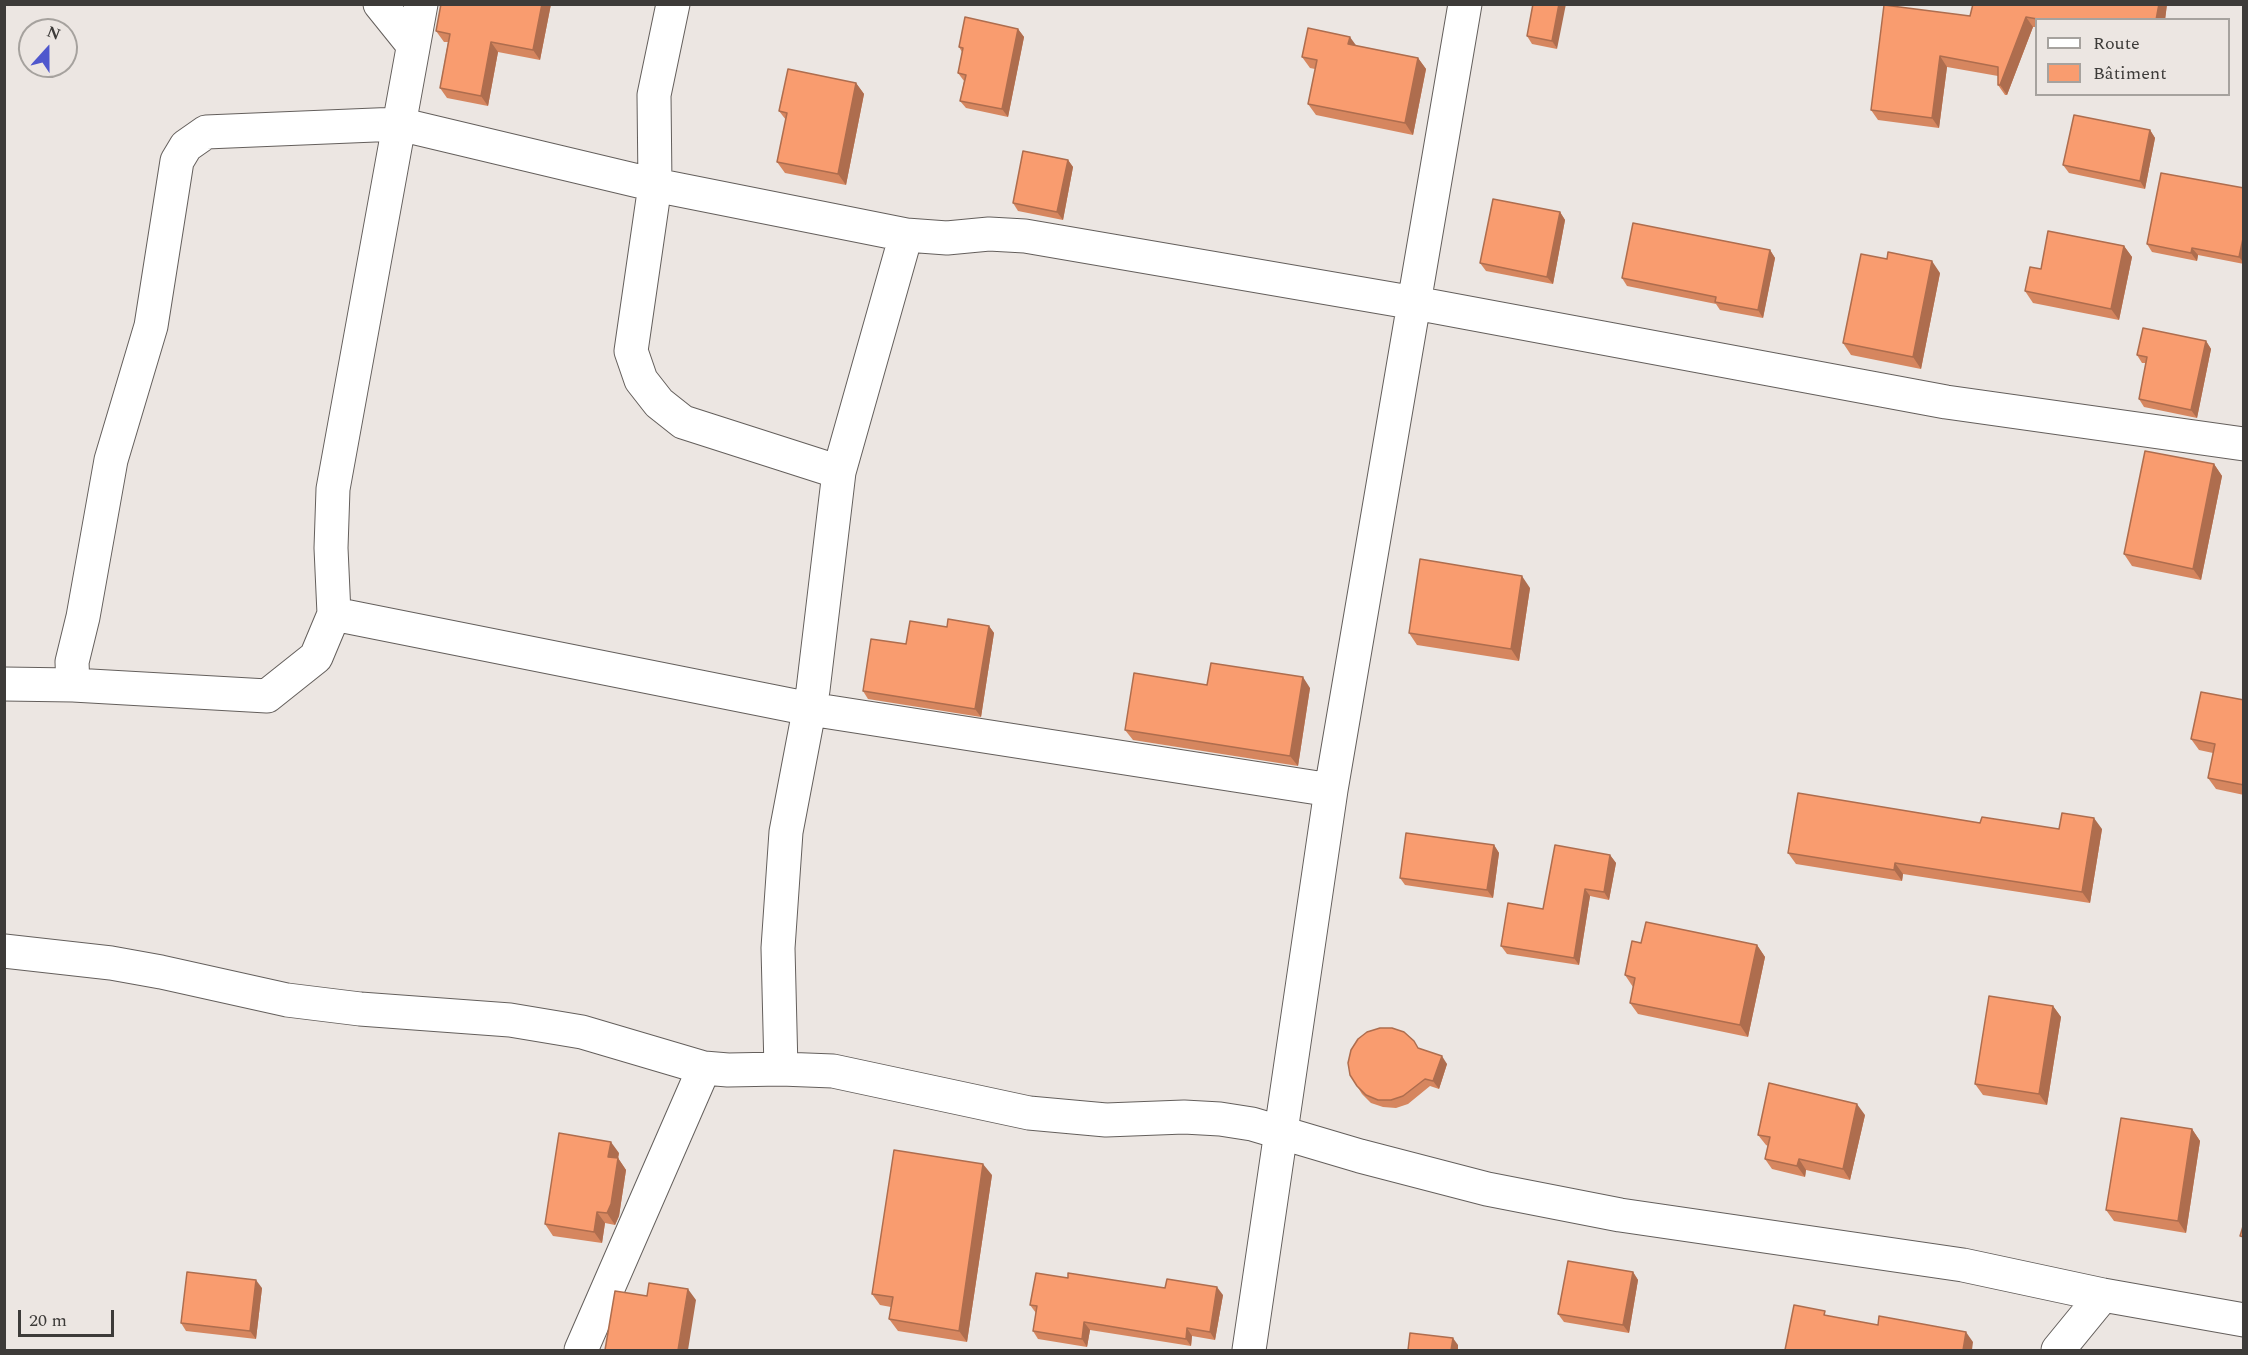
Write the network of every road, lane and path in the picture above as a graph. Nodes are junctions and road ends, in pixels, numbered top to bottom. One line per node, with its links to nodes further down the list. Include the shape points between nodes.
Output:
1 (380, 4): 5 (street)
2 (421, 4): 5 (street)
3 (673, 4): 7 (street, via 654,95)
4 (1466, 4): 9 (street)
5 (413, 45): 6 (street)
6 (399, 124): 7 (street); 12 (street, via 333,489); 14 (street, via 206,132 182,152 177,161 151,326 111,460 72,662)
7 (655, 185): 8 (street); 11 (street, via 631,351 641,381 659,403 683,422)
8 (906, 235): 9 (street, via 1025,236); 11 (street)
9 (1415, 303): 10 (street, via 1946,402); 16 (street)
10 (2244, 444)
11 (839, 472): 15 (street)
12 (334, 614): 14 (street, via 316,657 267,696); 15 (street)
13 (4, 684): 14 (street)
14 (73, 685)
15 (810, 709): 16 (street); 19 (street, via 786,832 778,948)
16 (1331, 790): 20 (street)
17 (4, 951): 18 (street, via 111,963 287,1000 510,1020 582,1032)
18 (704, 1068): 19 (street); 23 (street)
19 (781, 1069): 20 (street, via 833,1071 1029,1113 1106,1120 1220,1119)
20 (1280, 1132): 21 (street, via 1487,1189 1631,1216 1963,1264); 24 (street)
21 (2103, 1295): 22 (street); 25 (street)
22 (2244, 1320)
23 (581, 1350)
24 (1249, 1350)
25 (2058, 1350)

